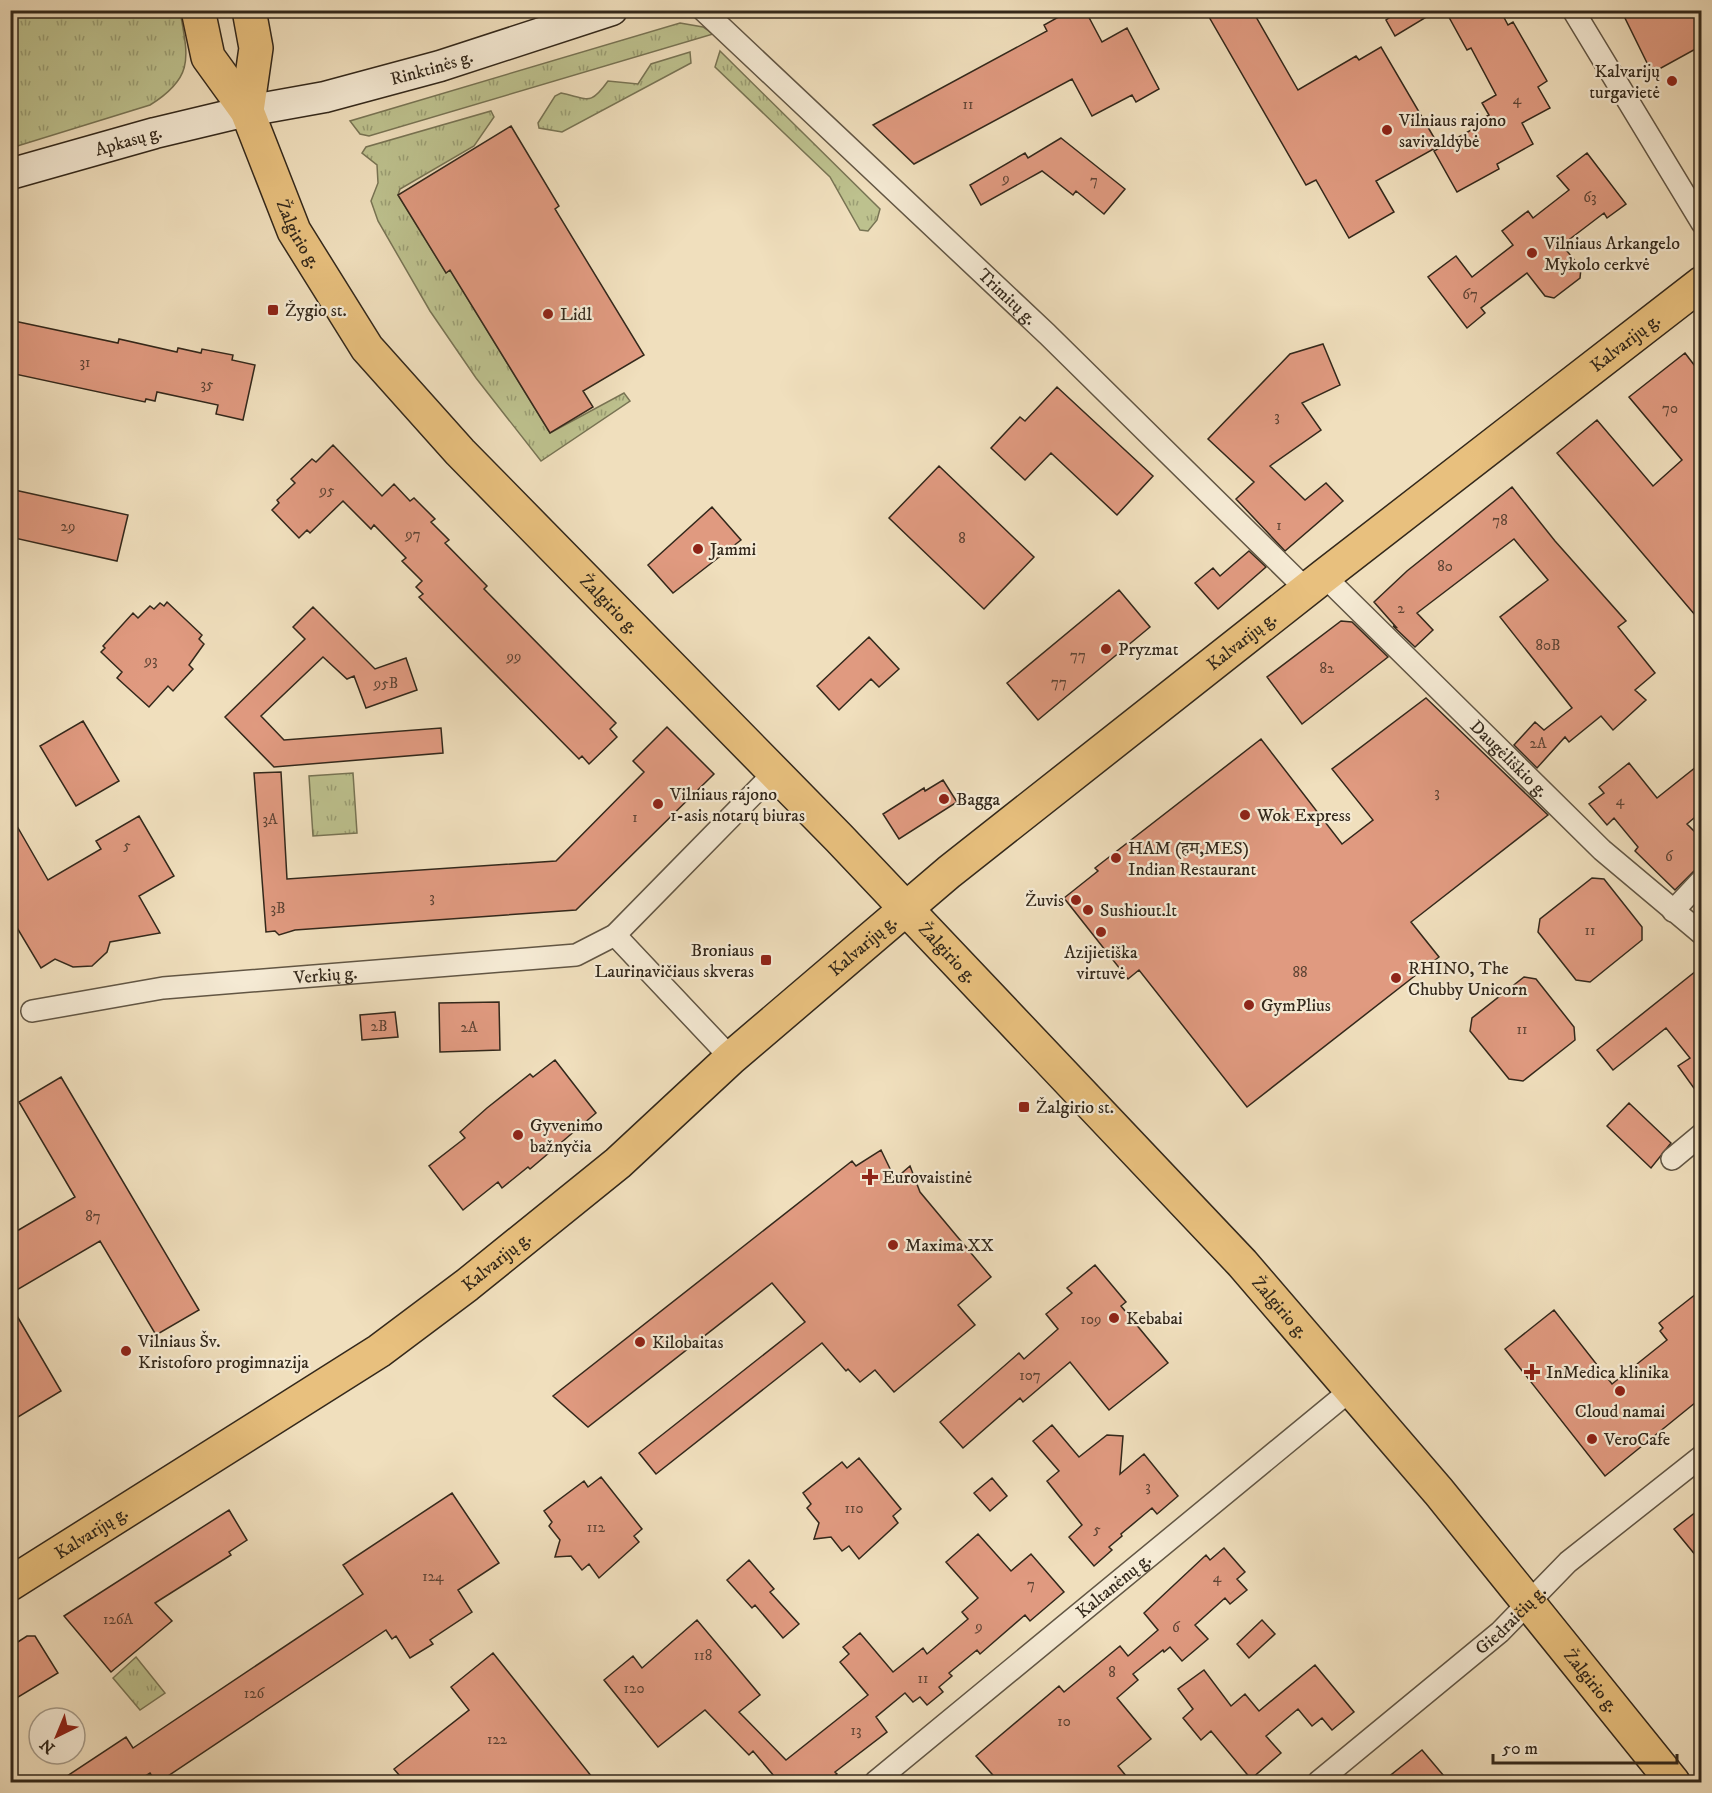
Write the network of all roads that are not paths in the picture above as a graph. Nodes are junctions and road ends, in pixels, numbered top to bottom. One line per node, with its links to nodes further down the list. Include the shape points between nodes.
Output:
1 (198, 10): 6 (main road, Žalgirio g., via 208,57)
2 (249, 10): 6 (main road, via 256,48)
3 (612, 10): 6 (main road, Rinktinės g., via 429,69 326,97)
4 (703, 10): 10 (street, Trimitų g.)
5 (1573, 10): 8 (street)
6 (247, 111): 7 (main road, Apkasų g.); 11 (main road, Žalgirio g., via 294,231 367,348 460,452)
7 (10, 174)
8 (1701, 223)
9 (1701, 283): 10 (main road, Kalvarijų g.)
10 (1315, 583): 13 (main road, Kalvarijų g.); 14 (street, Daugėliškio g.)
11 (775, 772): 13 (main road, Žalgirio g.); 16 (street, Verkių g.)
12 (1701, 880): 14 (street)
13 (906, 908): 18 (main road, Kalvarijų g.); 21 (main road, Žalgirio g., via 1173,1187)
14 (1673, 911): 15 (street, Daugėliškio g.)
15 (1701, 934)
16 (615, 935): 17 (street, Verkių g., via 576,955 163,988); 18 (street)
17 (32, 1011)
18 (731, 1058): 23 (main road, Kalvarijų g., via 618,1163 379,1351)
19 (1701, 1134): 20 (street)
20 (1672, 1159)
21 (1352, 1389): 24 (main road, Žalgirio g.); 25 (street, Kaltanėnų g.)
22 (1701, 1456): 24 (street, Giedraičių g., via 1569,1562)
23 (10, 1584)
24 (1530, 1603): 26 (street, Giedraičių g.); 27 (main road, Žalgirio g.)
25 (875, 1782)
26 (1318, 1782)
27 (1673, 1782)

